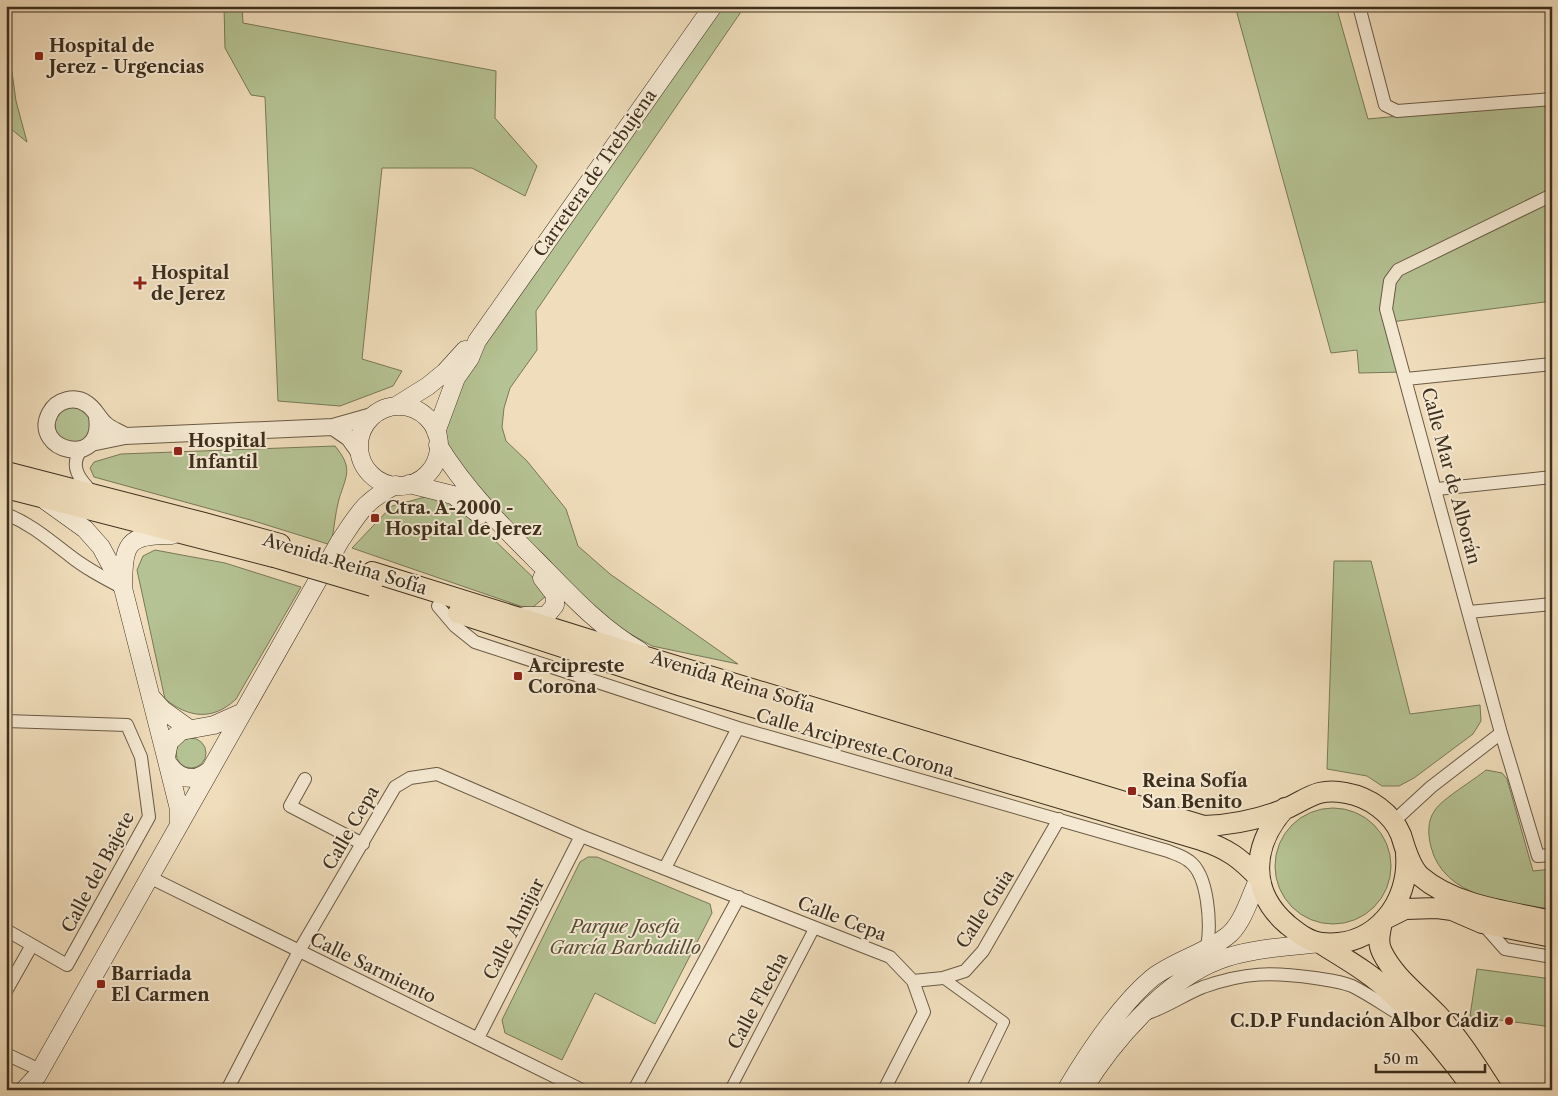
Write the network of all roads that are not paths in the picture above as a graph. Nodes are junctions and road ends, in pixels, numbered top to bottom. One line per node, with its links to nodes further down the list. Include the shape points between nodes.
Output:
1 (714, 6): 5 (main road, Carretera de Trebujena)
2 (1359, 6): 3 (street, via 1385,105 1397,111)
3 (1552, 99)
4 (1552, 195): 7 (street, Calle Mar de Alborán, via 1398,270 1390,281 1386,308)
5 (477, 341): 8 (main road, Carretera de Trebujena, via 428,386); 13 (main road, Carretera de Trebujena, via 456,378)
6 (1552, 364): 7 (street)
7 (1406, 379): 20 (street, Calle Mar de Alborán)
8 (396, 406): 9 (main road); 13 (main road, via 420,412 430,421)
9 (372, 416): 11 (street); 15 (main road, via 360,439)
10 (97, 417): 12 (street); 14 (street, via 97,434); 14 (street, via 87,404 79,400 63,402 50,413 48,429 56,444 71,451)
11 (333, 427): 12 (street); 15 (street, via 349,438)
12 (125, 436): 14 (street)
13 (437, 439): 18 (main road, via 436,458 430,470 421,479); 33 (main road, via 454,470 478,502 618,638)
14 (87, 446): 21 (street, via 76,460 75,467 80,480)
15 (362, 458): 18 (main road, via 372,475 383,482); 23 (main road)
16 (6, 472): 21 (main road, Avenida Reina Sofía)
17 (1552, 477): 20 (street)
18 (402, 485): 23 (main road, via 378,494); 32 (main road, via 453,495 473,508 550,586 555,595 555,605 546,616 535,618)
19 (6, 488): 22 (main road, Avenida Reina Sofía)
20 (1437, 489): 31 (street, Calle Mar de Alborán)
21 (97, 496): 26 (main road, Avenida Reina Sofía)
22 (41, 498): 25 (main road, Avenida Reina Sofía); 28 (main road, via 85,529 101,547)
23 (363, 507): 35 (main road)
24 (6, 514): 28 (street, via 42,532 69,555)
25 (184, 535): 26 (main road, Avenida Reina Sofía); 28 (main road, via 150,534 134,541 124,556)
26 (277, 551): 27 (main road, Avenida Reina Sofía)
27 (372, 579): 30 (main road, Avenida Reina Sofía); 32 (main road, Avenida Reina Sofía)
28 (123, 588): 34 (main road)
29 (1552, 604): 31 (street)
30 (438, 606): 37 (street, Calle Arcipreste Corona, via 475,642); 47 (main road, Avenida Reina Sofía, via 646,675)
31 (1470, 612): 39 (street, Calle Mar de Alborán)
32 (503, 613): 33 (main road, Avenida Reina Sofía)
33 (650, 657): 43 (main road, Avenida Reina Sofía, via 1204,826 1224,825)
34 (150, 697): 38 (main road, via 163,710); 40 (main road)
35 (241, 713): 38 (main road, via 214,725); 41 (main road)
36 (6, 721): 64 (street, Calle del Bajete, via 127,726 141,757 149,817 67,966)
37 (738, 728): 44 (street, Calle Arcipreste Corona); 53 (street)
38 (193, 729): 40 (main road, via 181,731 169,742); 41 (main road, via 210,737 215,745)
39 (1501, 733): 45 (street, via 1431,787); 52 (street, Calle Mar de Alborán, via 1538,856)
40 (167, 761): 41 (main road, via 181,776 189,778 205,774); 46 (main road, via 179,809)
41 (213, 765): 46 (main road)
42 (305, 778): 49 (street, via 290,806)
43 (1285, 808): 45 (main road, Avenida Reina Sofía, via 1306,796 1327,791 1345,792 1377,806); 55 (main road, Avenida Reina Sofía, via 1271,824 1262,843)
44 (1058, 819): 50 (street, Calle Arcipreste Corona); 68 (street, Calle Guia, via 983,951 965,971)
45 (1393, 822): 51 (main road, Avenida Reina Sofía)
46 (179, 825): 54 (main road)
47 (1174, 831): 50 (street); 55 (main road, Avenida Reina Sofía, via 1221,846 1238,856)
48 (581, 836): 49 (street, Calle Cepa, via 437,774 410,778 395,787); 53 (street, Calle Cepa); 73 (street, Calle Almijar)
49 (363, 844): 66 (street, Calle Cepa)
50 (1154, 847): 65 (street, Calle Arcipreste Corona, via 1190,861 1199,874 1207,900 1210,934)
51 (1406, 852): 57 (main road, Avenida Reina Sofía, via 1405,884 1399,901); 58 (main road, Avenida Reina Sofía, via 1418,874 1438,889 1457,897)
52 (1552, 855)
53 (665, 868): 56 (street, Calle Cepa)
54 (149, 877): 66 (street, Calle Sarmiento); 75 (main road)
55 (1260, 878): 63 (main road, Avenida Reina Sofía, via 1268,902 1280,918 1304,937); 65 (main road, via 1227,937)
56 (739, 897): 60 (street, Calle Cepa); 80 (street)
57 (1384, 920): 59 (main road, Avenida Reina Sofía, via 1405,909 1437,908 1452,910); 63 (main road, Avenida Reina Sofía, via 1375,928 1348,940); 87 (main road, via 1378,941 1390,966 1439,1016)
58 (1552, 921)
59 (1482, 923): 62 (main road, Avenida Reina Sofía); 67 (street, via 1505,949)
60 (815, 927): 69 (street, Calle Cepa, via 890,957); 81 (street, Calle Flecha)
61 (6, 930): 64 (street, Calle del Bajete)
62 (1552, 937)
63 (1320, 943): 71 (main road, via 1219,960 1186,976); 72 (main road, via 1360,968 1391,993)
64 (32, 945): 70 (street)
65 (1207, 947): 84 (main road, via 1152,978 1115,1020)
66 (299, 952): 73 (street, Calle Sarmiento); 78 (street, Calle Cepa)
67 (1552, 957)
68 (943, 978): 69 (street, Calle Guia); 83 (street, via 1004,1022)
69 (913, 981): 82 (street, Calle Cepa, via 924,1012)
70 (6, 991)
71 (1142, 1015): 72 (street, via 1230,978 1260,973 1286,974 1352,986); 85 (main road)
72 (1422, 1027): 86 (main road)
73 (478, 1038): 76 (street, Calle Sarmiento)
74 (6, 1054): 75 (street)
75 (37, 1079): 77 (main road)
76 (559, 1085): 79 (street, Calle Sarmiento)
77 (24, 1090)
78 (227, 1090)
79 (582, 1090)
80 (634, 1090)
81 (730, 1090)
82 (884, 1090)
83 (972, 1090)
84 (1066, 1090)
85 (1083, 1090)
86 (1474, 1090)
87 (1492, 1090)

